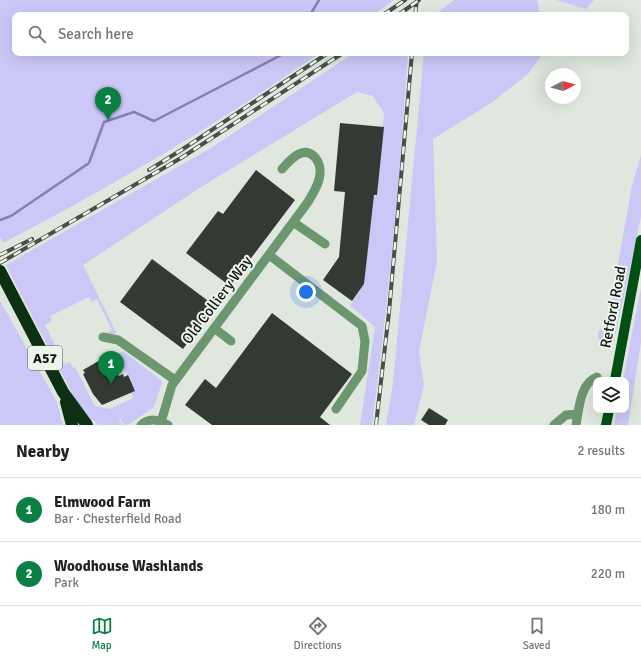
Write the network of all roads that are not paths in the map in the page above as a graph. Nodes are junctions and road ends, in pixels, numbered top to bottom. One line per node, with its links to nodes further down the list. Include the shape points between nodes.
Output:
1 (282, 169): 2 (street, Old Colliery Way, via 302,153 312,154 318,160 320,168 320,179 308,202)
2 (293, 222): 4 (street); 5 (street, Old Colliery Way)
3 (641, 240): 10 (main road, Retford Road)
4 (325, 244)
5 (269, 255): 7 (street, Old Colliery Way); 14 (street, via 362,326 365,341 362,372)
6 (0, 271): 13 (highway, A57)
7 (214, 328): 9 (street); 12 (street, Old Colliery Way)
8 (103, 336): 12 (street, via 118,340)
9 (231, 341)
10 (616, 377)
11 (593, 379): 16 (street, via 588,382 582,395)
12 (175, 380): 17 (street, Old Colliery Way)
13 (63, 392): 18 (highway, A57); 19 (highway, A57)
14 (336, 409)
15 (608, 413): 23 (main road)
16 (578, 414): 21 (street, via 566,415); 22 (street)
17 (164, 423): 20 (street, via 149,420)
18 (72, 425)
19 (87, 425)
20 (141, 425)
21 (554, 425)
22 (576, 425)
23 (606, 425)

